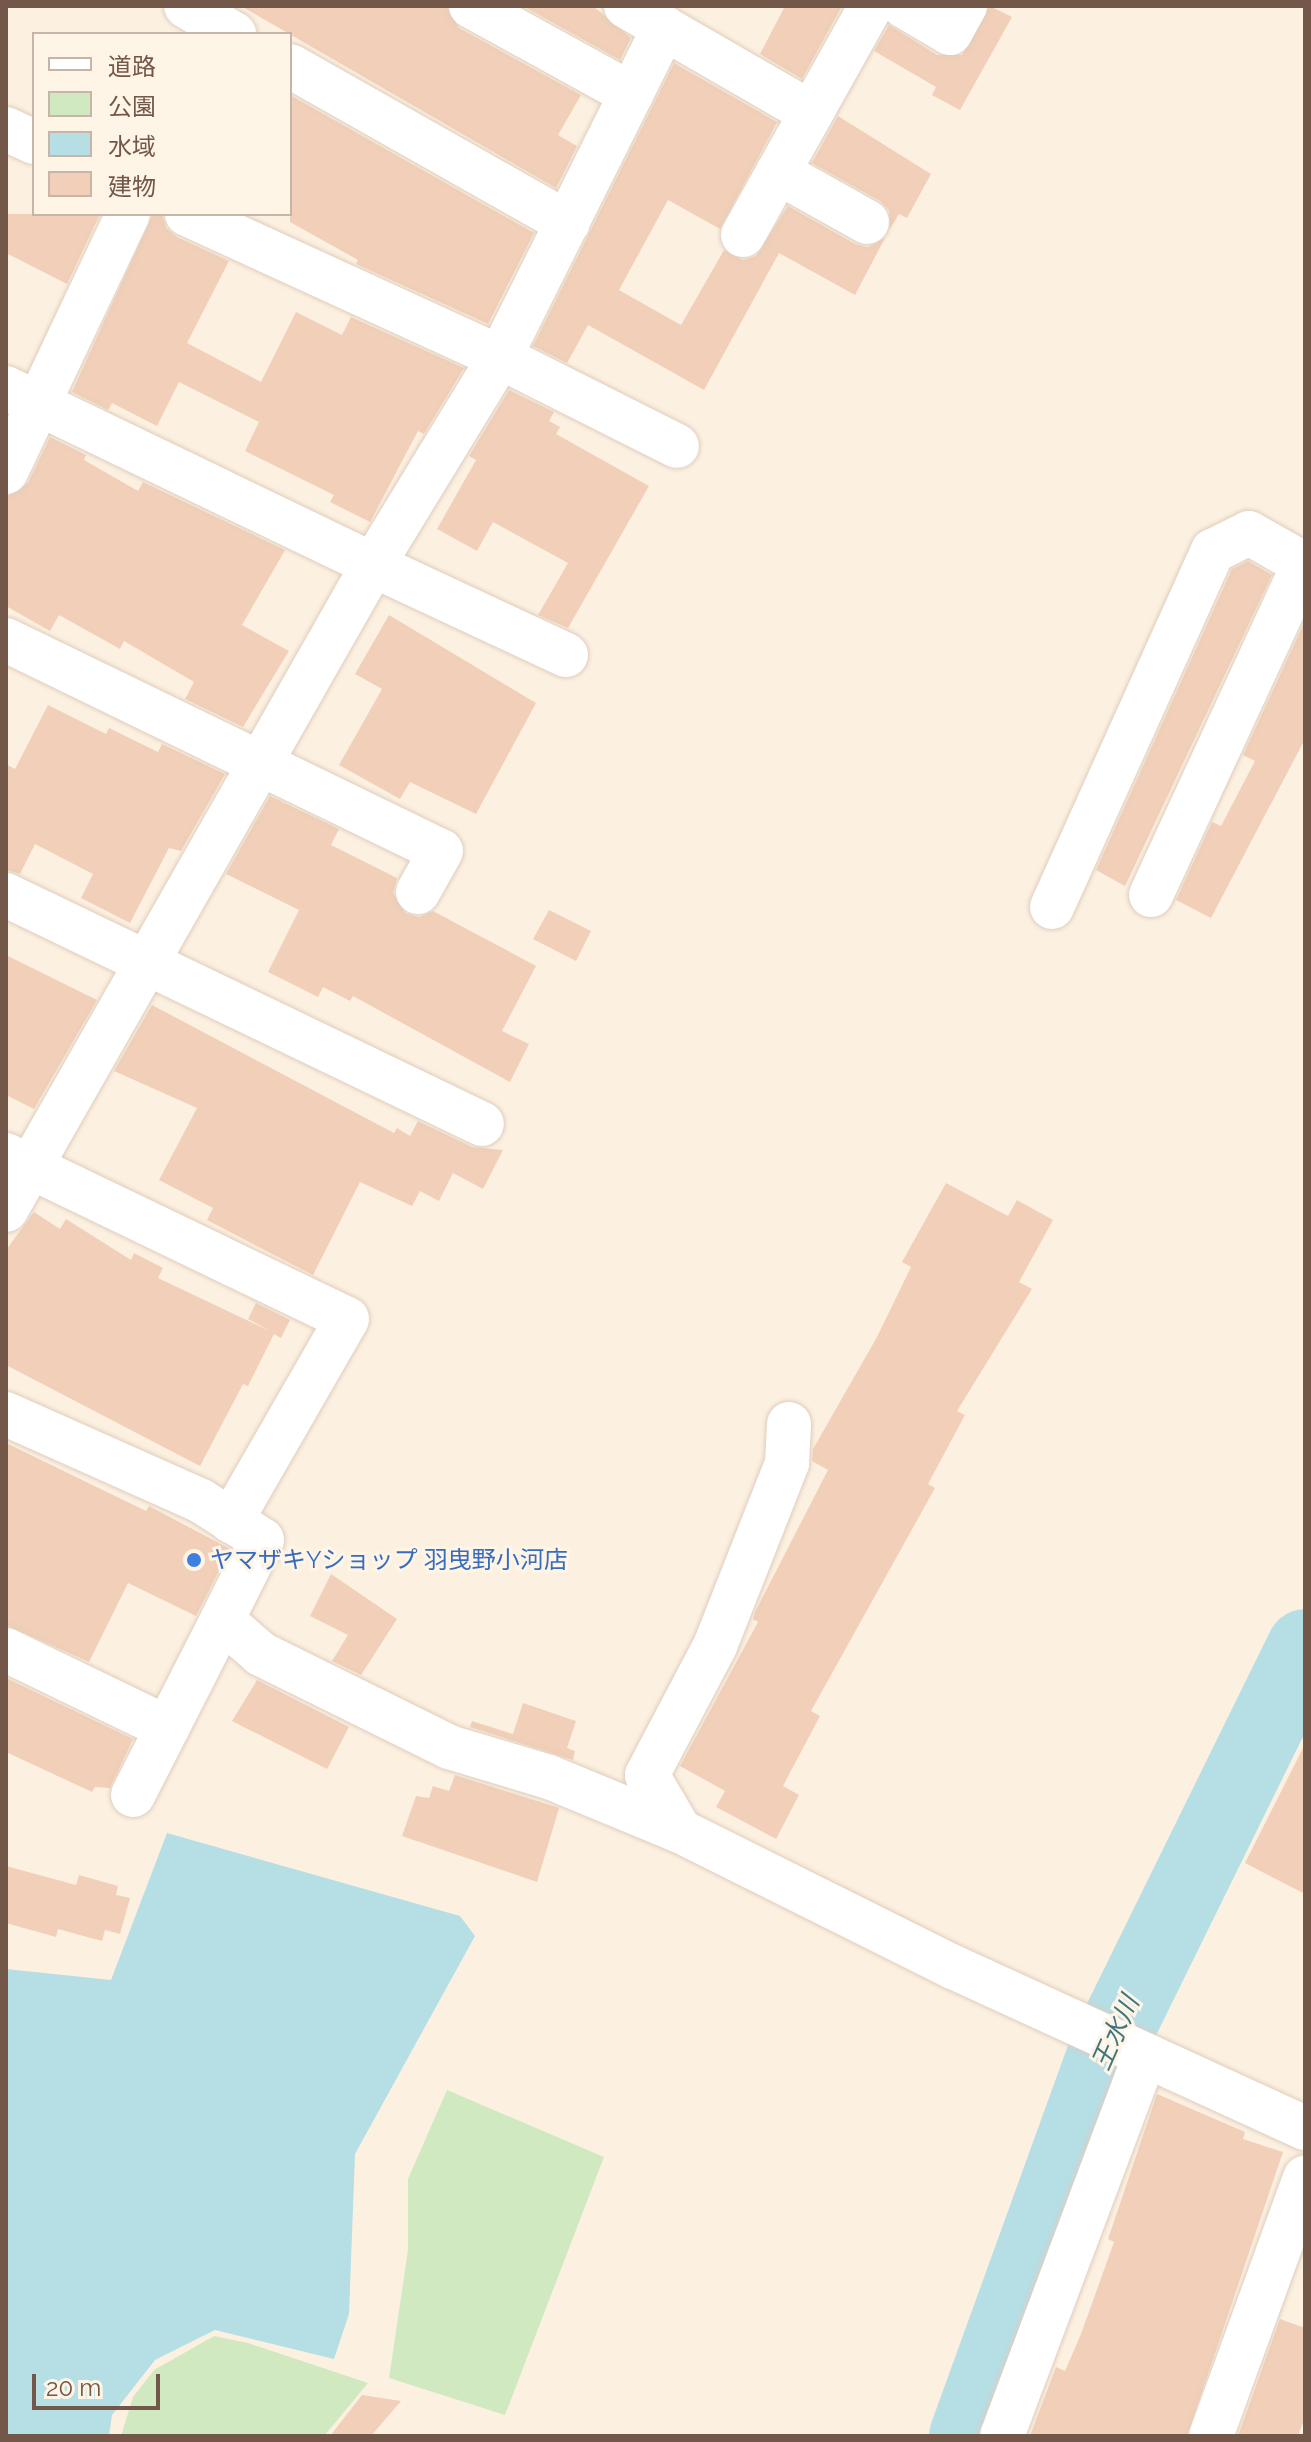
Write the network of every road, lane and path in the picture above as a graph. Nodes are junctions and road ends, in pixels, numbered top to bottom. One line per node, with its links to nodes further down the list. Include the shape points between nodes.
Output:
1 (186, 6): 7 (street)
2 (471, 6): 10 (street)
3 (626, 6): 8 (street)
4 (871, 6): 11 (street)
5 (904, 6): 6 (street, via 950,33)
6 (965, 6)
7 (231, 26)
8 (664, 28): 10 (street); 11 (street)
9 (292, 67): 18 (street)
10 (631, 94): 18 (street)
11 (811, 113): 14 (street)
12 (6, 129): 13 (street)
13 (32, 141)
14 (778, 172): 17 (street); 19 (street)
15 (127, 216): 21 (street)
16 (191, 216): 20 (street)
17 (867, 222)
18 (568, 223): 20 (street)
19 (743, 235)
20 (500, 357): 22 (street); 25 (street)
21 (24, 396): 23 (street); 25 (street)
22 (677, 446)
23 (6, 472)
24 (1304, 564): 31 (street); 32 (street, via 1249,533 1213,551)
25 (373, 565): 27 (street); 28 (street)
26 (6, 640): 28 (street)
27 (566, 655)
28 (256, 764): 29 (street, via 441,851); 33 (street)
29 (418, 892)
30 (6, 895): 33 (street)
31 (1151, 895)
32 (1052, 907)
33 (145, 961): 34 (street); 35 (street)
34 (482, 1124)
35 (18, 1160): 36 (street); 39 (street, via 347,1319)
36 (6, 1210)
37 (6, 1414): 39 (street, via 201,1501)
38 (789, 1424): 44 (street, via 787,1463 715,1646 647,1775)
39 (231, 1521): 40 (street, via 262,1540)
40 (222, 1620): 42 (street); 44 (street, via 261,1654 449,1747 549,1777)
41 (6, 1650): 42 (street)
42 (167, 1728): 43 (street)
43 (133, 1795)
44 (680, 1831): 45 (street, via 953,1967)
45 (1145, 2055): 46 (street); 48 (street)
46 (1305, 2128)
47 (1305, 2178): 49 (street)
48 (1002, 2436)
49 (1211, 2436)

